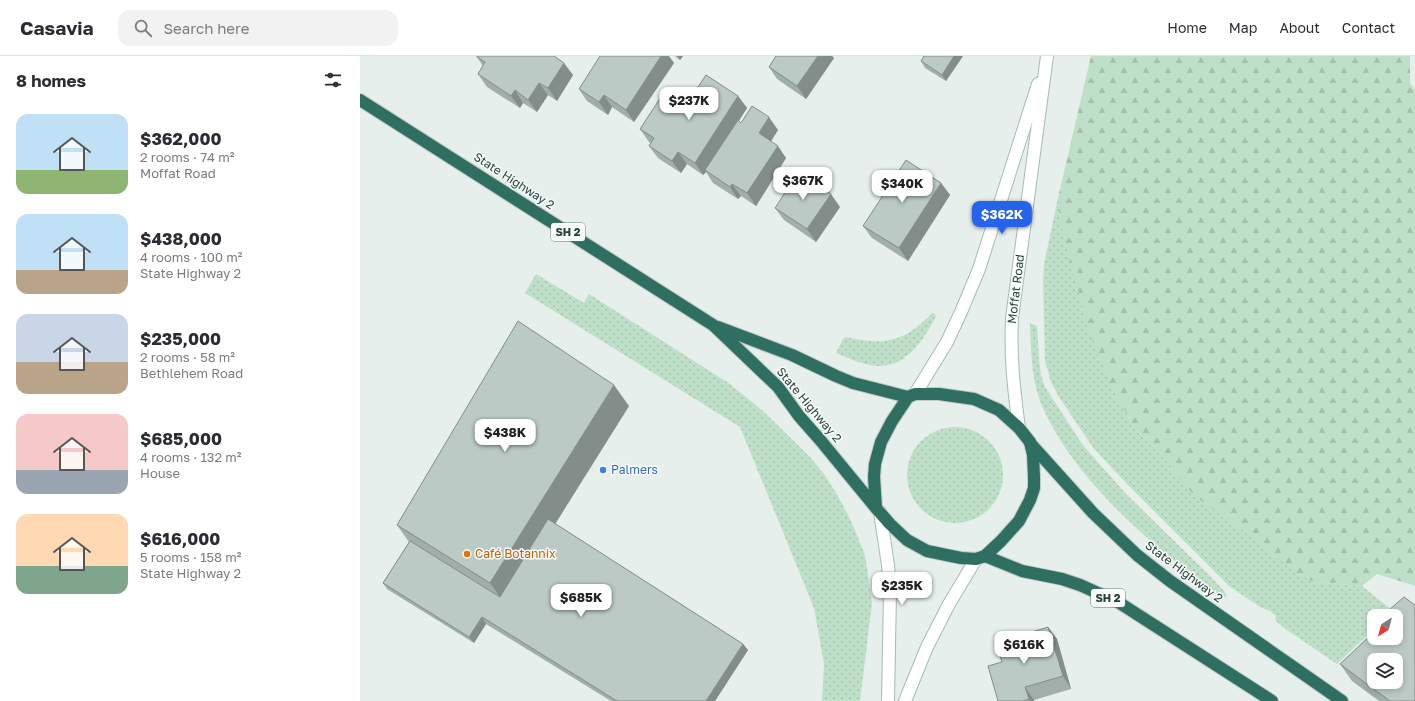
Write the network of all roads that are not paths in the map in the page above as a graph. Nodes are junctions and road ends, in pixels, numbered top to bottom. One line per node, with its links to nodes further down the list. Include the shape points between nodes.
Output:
1 (1047, 56): 4 (main road, Moffat Road, via 979,269 947,342); 5 (main road, Moffat Road, via 1012,318 1011,358)
2 (360, 100): 3 (highway, State Highway 2 / SH 2)
3 (713, 325): 4 (highway, State Highway 2 / SH 2, via 792,355 853,383); 7 (highway, State Highway 2 / SH 2, via 778,387)
4 (912, 395): 5 (highway, SH 2, via 939,394 974,399 999,410); 7 (highway, via 892,421 881,442 874,477)
5 (1019, 428): 6 (highway, State Highway 2)
6 (1030, 442): 8 (highway, via 1034,476 1030,500 1019,521 1001,541); 12 (highway, State Highway 2, via 1093,512 1137,555 1170,582)
7 (878, 510): 8 (highway, SH 2, via 907,540 927,551 961,558); 9 (main road, via 890,592)
8 (980, 557): 10 (main road, via 949,604 927,647); 11 (highway, SH 2, via 1022,571 1062,579 1118,602)
9 (888, 701)
10 (905, 701)
11 (1272, 701)
12 (1342, 701)

